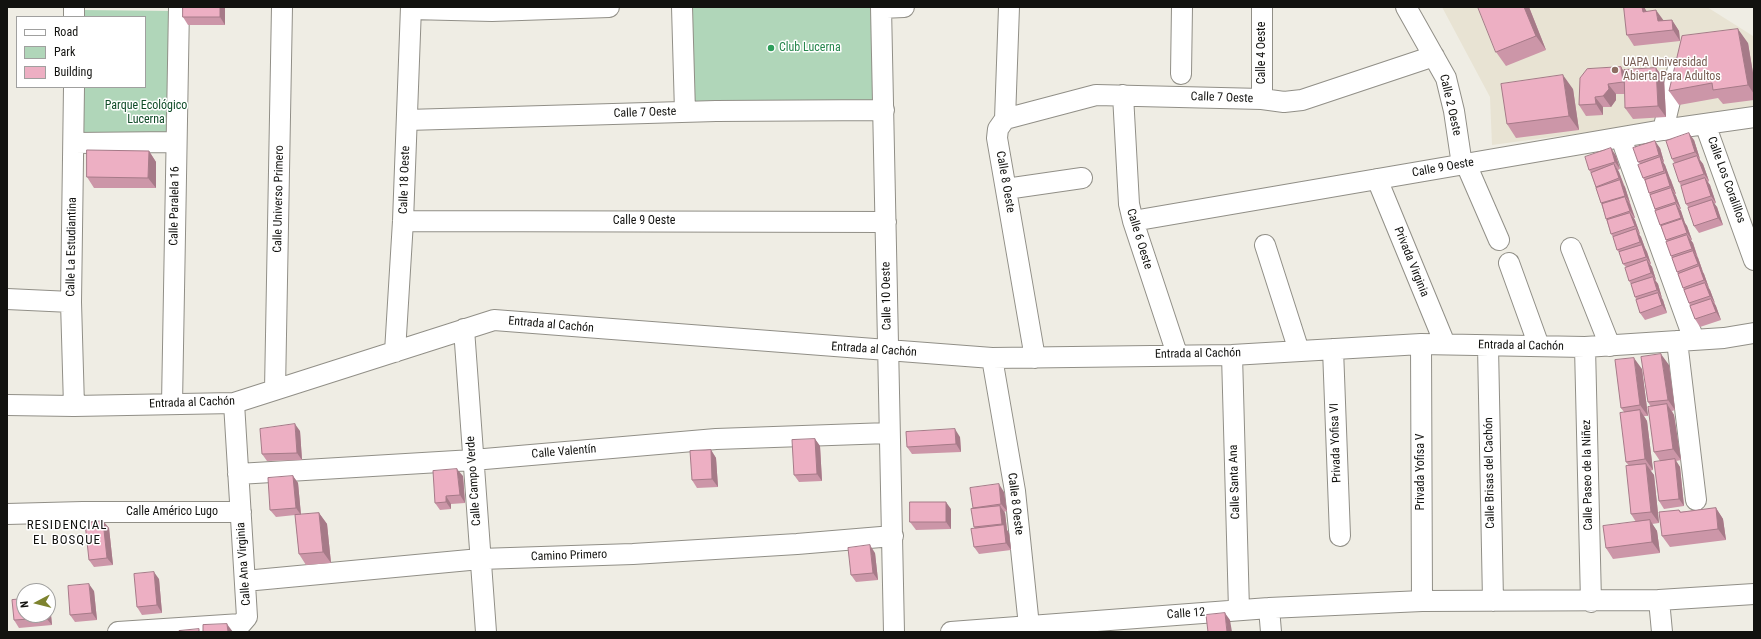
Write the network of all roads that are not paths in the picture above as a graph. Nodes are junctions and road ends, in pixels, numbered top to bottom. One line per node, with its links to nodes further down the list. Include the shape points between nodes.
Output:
1 (169, 7): 2 (street)
2 (179, 7): 27 (street, Calle Paralela 16)
3 (282, 7): 60 (street, Calle Universo Primero)
4 (609, 7): 11 (street, via 492,11)
5 (682, 7): 20 (street)
6 (904, 7): 12 (street)
7 (1009, 7): 22 (street, Calle 8 Oeste)
8 (1182, 7): 15 (street)
9 (1262, 7): 18 (street, Calle 4 Oeste)
10 (1406, 7): 14 (street, Calle 2 Oeste)
11 (411, 8): 23 (street, Calle 18 Oeste)
12 (880, 8): 19 (street, Calle 10 Oeste)
13 (1682, 49): 25 (street)
14 (1434, 56): 18 (street, Calle 7 Oeste, via 1302,100 1284,102); 29 (street, Calle 2 Oeste, via 1446,78)
15 (1181, 74)
16 (74, 88): 28 (street, Calle La Estudiantina)
17 (1123, 95): 18 (street, Calle 7 Oeste); 22 (street, Calle 7 Oeste, via 1096,95); 34 (street, Calle 6 Oeste)
18 (1262, 99)
19 (884, 110): 20 (street, Calle 7 Oeste); 35 (street, Calle 10 Oeste)
20 (685, 112): 23 (street, Calle 7 Oeste)
21 (1754, 117): 24 (street, Calle 9 Oeste)
22 (1006, 119): 32 (street, Calle 8 Oeste, via 998,129 997,138)
23 (407, 120): 33 (street, Calle 18 Oeste)
24 (1705, 124): 25 (street, Calle 9 Oeste); 39 (street, Calle Los Coralillos)
25 (1663, 130): 26 (street, Calle 9 Oeste)
26 (1620, 138): 29 (street, Calle 9 Oeste); 45 (street)
27 (176, 142): 28 (street); 62 (street, Calle Paralela 16)
28 (74, 143): 42 (street, Calle La Estudiantina)
29 (1464, 164): 31 (street, Calle 9 Oeste); 36 (street, Calle 2 Oeste)
30 (1082, 178): 32 (street)
31 (1377, 180): 34 (street, Calle 9 Oeste); 47 (street, Privada Virginia)
32 (1006, 189): 59 (street, Calle 8 Oeste)
33 (403, 221): 35 (street, Calle 9 Oeste); 54 (street, Calle 18 Oeste)
34 (1132, 221): 56 (street, Calle 6 Oeste)
35 (886, 222): 55 (street, Calle 10 Oeste)
36 (1499, 240)
37 (1265, 245): 53 (street)
38 (1571, 248): 50 (street)
39 (1754, 260)
40 (1509, 263): 49 (street)
41 (7, 299): 42 (street)
42 (71, 302): 64 (street, Calle La Estudiantina)
43 (464, 329): 54 (street, Entrada al Cachón); 55 (street, Entrada al Cachón, via 494,320); 66 (street, Calle Campo Verde)
44 (1754, 333): 45 (street, Entrada al Cachón)
45 (1686, 341): 50 (street, Entrada al Cachón); 68 (street)
46 (1421, 344): 47 (street, Entrada al Cachón); 52 (street, Entrada al Cachón); 77 (street, Privada Yofisa V)
47 (1445, 344): 48 (street, Entrada al Cachón)
48 (1488, 346): 49 (street, Entrada al Cachón); 78 (street, Calle Brisas del Cachón)
49 (1539, 346): 51 (street, Entrada al Cachón)
50 (1610, 346): 51 (street, Entrada al Cachón)
51 (1585, 347): 79 (street, Calle Paseo de la Niñez)
52 (1333, 349): 53 (street, Entrada al Cachón); 72 (street, Privada Yofisa VI)
53 (1299, 351): 57 (street, Entrada al Cachón)
54 (394, 352): 60 (street, Entrada al Cachón)
55 (888, 352): 58 (street, Entrada al Cachón); 65 (street, Calle 10 Oeste)
56 (1177, 354): 57 (street, Entrada al Cachón); 59 (street, Entrada al Cachón)
57 (1232, 354): 81 (street, Calle Santa Ana)
58 (992, 358): 59 (street, Entrada al Cachón); 82 (street, Calle 8 Oeste, via 1015,491)
59 (1035, 358)
60 (275, 390): 61 (street, Entrada al Cachón)
61 (234, 403): 62 (street, Entrada al Cachón); 67 (street, Calle Ana Virginia)
62 (172, 404): 64 (street, Entrada al Cachón)
63 (7, 405): 64 (street, Entrada al Cachón)
64 (74, 406)
65 (889, 433): 66 (street, Calle Valentín, via 716,439); 71 (street, Calle 10 Oeste)
66 (473, 460): 67 (street, Calle Valentín); 73 (street, Calle Campo Verde)
67 (238, 474): 69 (street, Calle Ana Virginia)
68 (1696, 500)
69 (241, 512): 70 (street, Calle Américo Lugo); 74 (street, Calle Ana Virginia)
70 (7, 514)
71 (892, 536): 73 (street, Camino Primero, via 641,553); 85 (street, Calle 10 Oeste)
72 (1340, 536)
73 (480, 559): 74 (street, Camino Primero); 84 (street, Calle Campo Verde)
74 (245, 581): 83 (street, Calle Ana Virginia, via 247,617 241,624)
75 (1754, 594): 76 (street, Calle 12)
76 (1659, 600): 79 (street, Calle 12); 88 (street)
77 (1422, 601): 78 (street, Calle 12); 80 (street, Calle 12)
78 (1493, 601): 79 (street, Calle 12)
79 (1591, 602)
80 (1269, 608): 81 (street, Calle 12); 87 (street)
81 (1239, 610): 82 (street, Calle 12)
82 (1029, 626): 86 (street, Calle 12)
83 (118, 632)
84 (486, 632)
85 (894, 632)
86 (951, 632)
87 (1271, 632)
88 (1662, 632)

